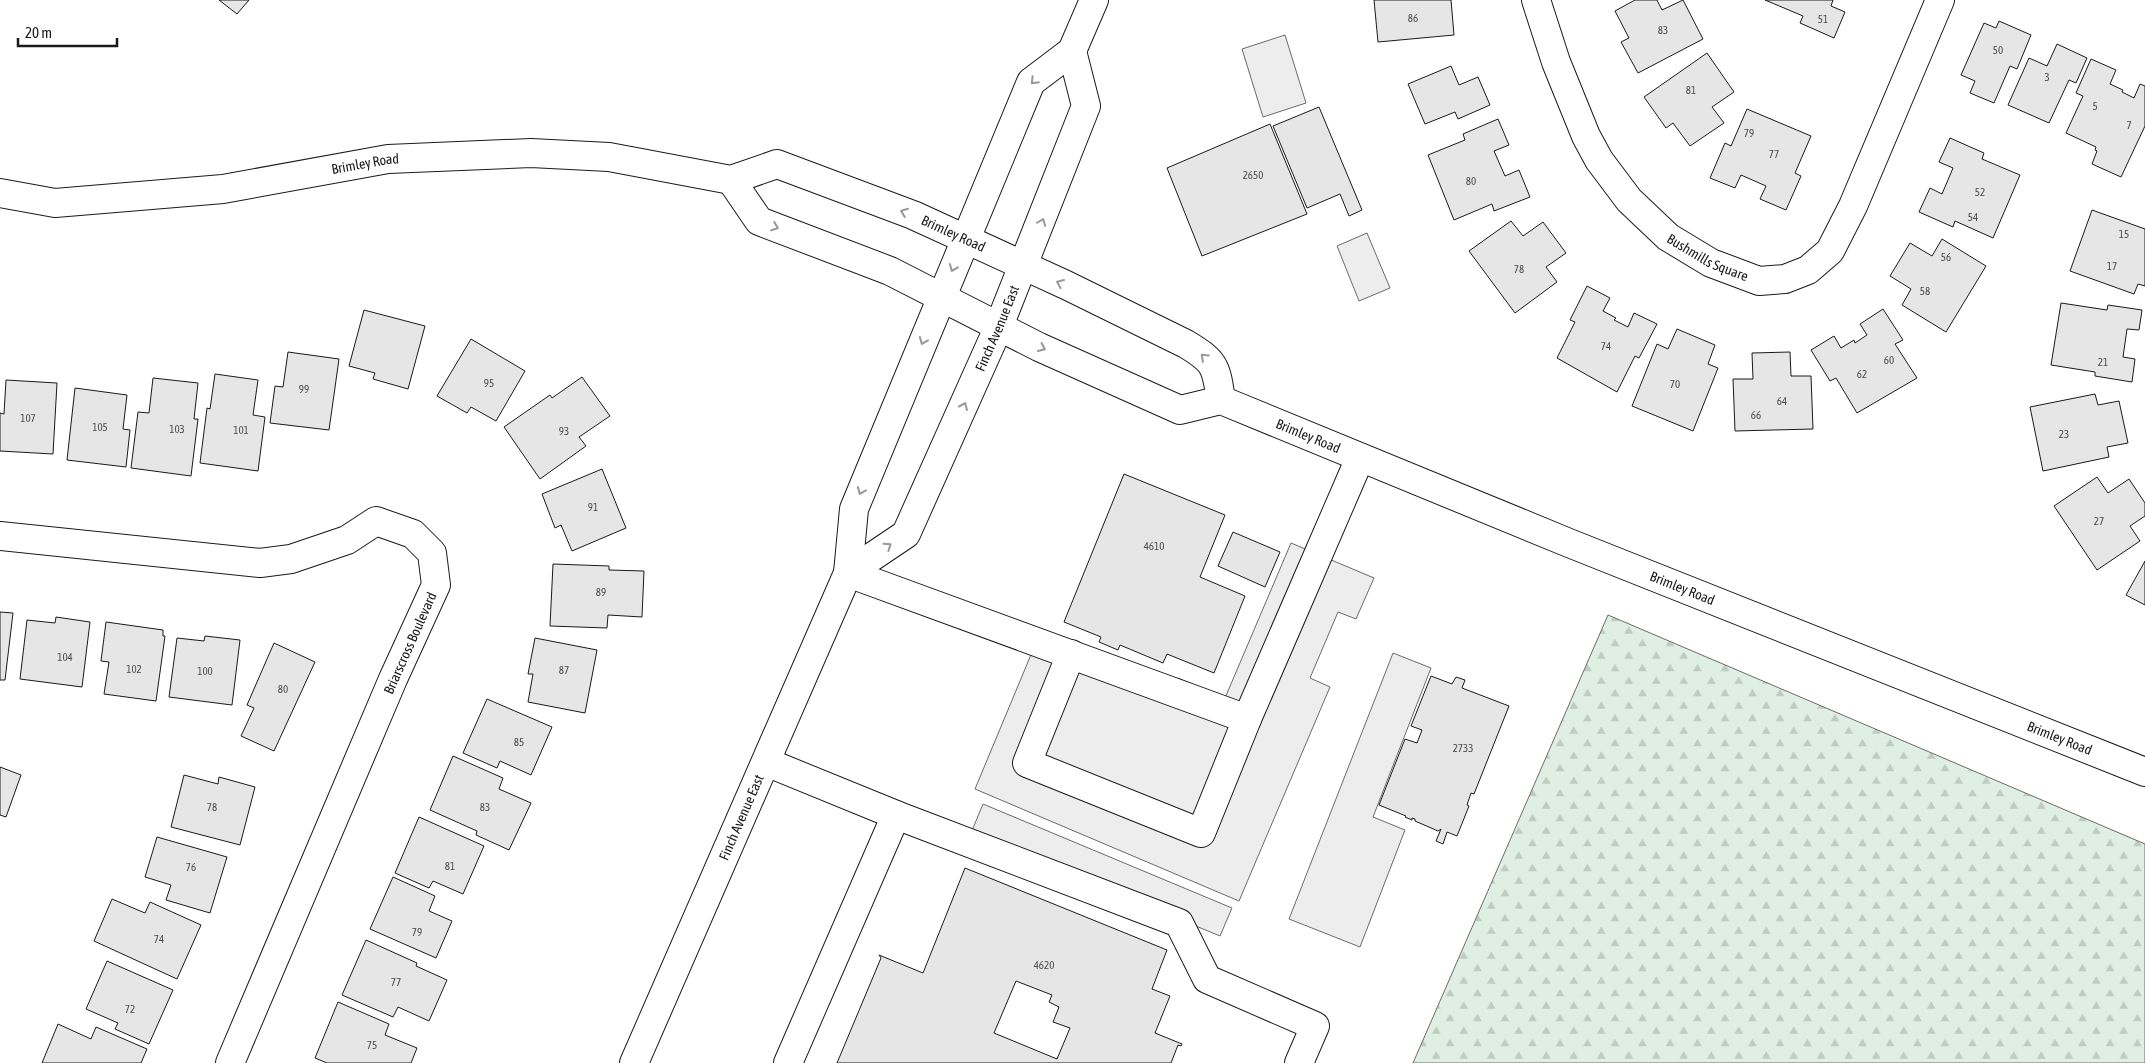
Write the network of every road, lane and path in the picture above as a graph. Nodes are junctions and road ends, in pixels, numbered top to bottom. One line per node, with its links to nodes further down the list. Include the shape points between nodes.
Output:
1 (1094, 0): 4 (main road, Finch Avenue East)
2 (1536, 0): 3 (main road, Bushmills Square, via 1556,62 1586,136 1599,160 1629,200 1668,237 1711,263 1759,281 1785,279 1808,270 1830,251 1853,206)
3 (1940, 0)
4 (1072, 51): 7 (main road, Finch Avenue East, one-way to 7, via 1031,82); 8 (main road, Finch Avenue East, one-way to 4, via 1086,106)
5 (731, 180): 6 (main road, Brimley Road, via 610,157 531,153 388,159 223,189 55,203); 7 (main road, Brimley Road, one-way to 5, via 913,215 777,164); 9 (main road, one-way to 9, via 759,221 890,271)
6 (0, 193)
7 (964, 240): 8 (main road, Brimley Road); 9 (main road, Finch Avenue East, one-way to 9)
8 (1024, 267): 10 (main road, Finch Avenue East); 11 (main road, Brimley Road, one-way to 8, via 1217,371 1204,355)
9 (942, 296): 10 (main road); 14 (main road, Finch Avenue East, one-way to 14, via 854,509)
10 (999, 326): 11 (main road, one-way to 11, via 1180,410); 14 (main road, Finch Avenue East, one-way to 10, via 906,534)
11 (1221, 400): 12 (main road, Brimley Road)
12 (1360, 458): 16 (main road); 18 (main road, Brimley Road)
13 (0, 536): 20 (main road, Briarscross Boulevard, via 260,563 291,559 347,540 376,522 413,534 432,553 436,585)
14 (848, 573): 15 (main road); 17 (main road, Finch Avenue East)
15 (1071, 654): 16 (main road); 16 (main road, via 1027,763 1201,833)
16 (1247, 719)
17 (766, 762): 19 (main road); 21 (main road, Finch Avenue East)
18 (2145, 772)
19 (896, 815): 22 (main road); 23 (main road, via 1179,923 1207,979 1315,1026)
20 (230, 1063)
21 (634, 1063)
22 (788, 1063)
23 (1299, 1063)

